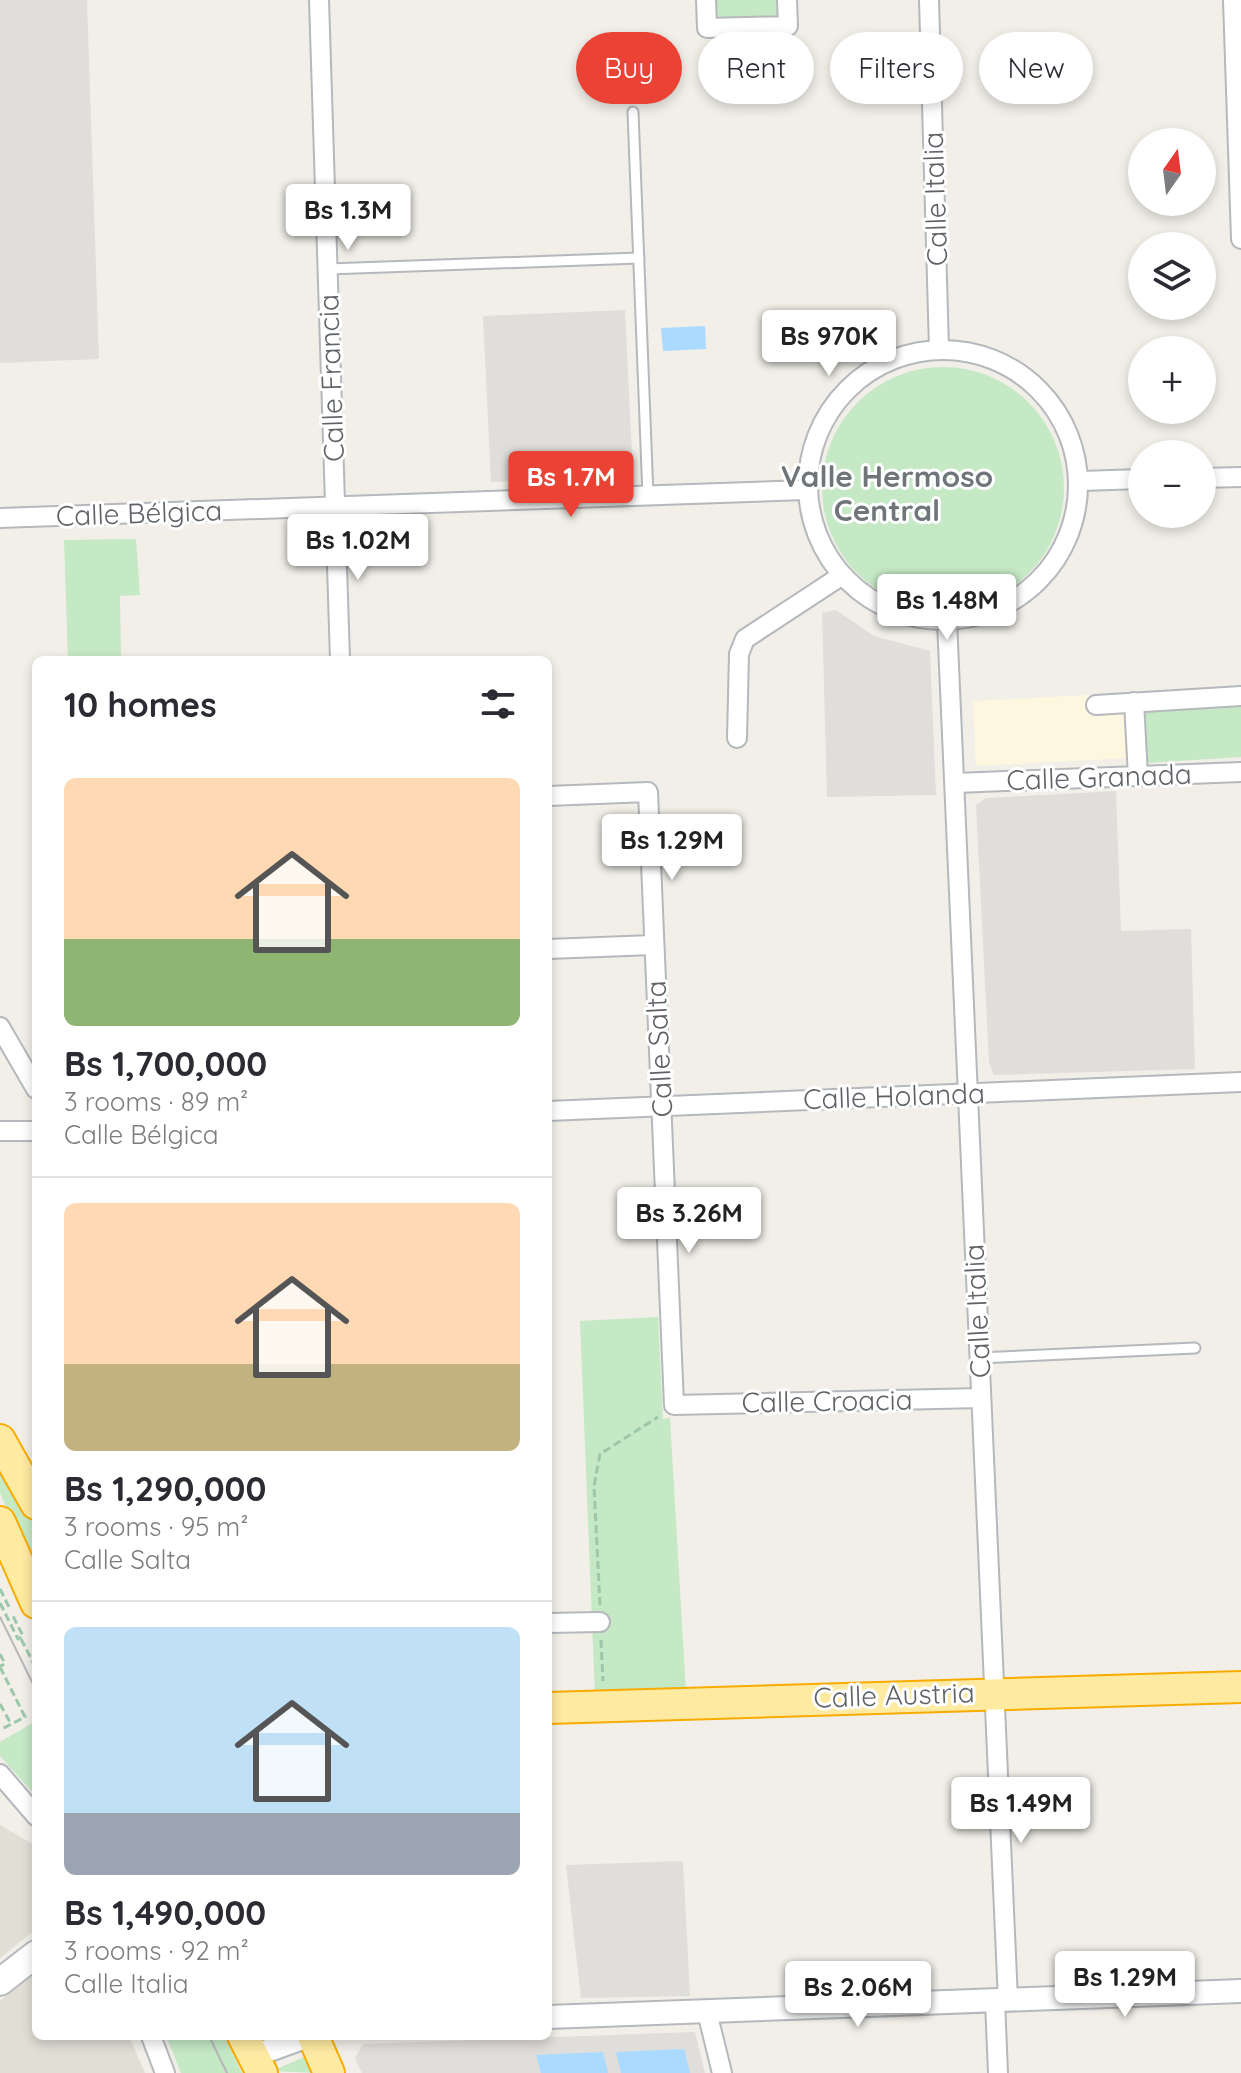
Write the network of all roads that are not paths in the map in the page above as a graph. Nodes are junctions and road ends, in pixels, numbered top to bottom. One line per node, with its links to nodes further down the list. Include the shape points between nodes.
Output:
1 (319, 0): 9 (street, Calle Francia)
2 (706, 0): 3 (street, via 707,28 788,26)
3 (787, 0)
4 (929, 0): 10 (street, Calle Italia)
5 (1233, 0): 7 (street)
6 (633, 112): 8 (lane)
7 (1241, 239)
8 (639, 258): 9 (lane); 16 (lane)
9 (328, 269): 17 (street, Calle Francia)
10 (939, 349): 14 (street, via 977,355 1017,372 1050,401 1072,439); 15 (street, via 892,359 856,380 820,425)
11 (1241, 477): 12 (street)
12 (1216, 478)
13 (1128, 479): 14 (street)
14 (1081, 481): 20 (street, via 1075,520 1048,570 996,609)
15 (806, 490): 16 (street, Calle Bélgica); 19 (street, via 813,524)
16 (648, 496): 17 (street, Calle Bélgica)
17 (335, 506): 18 (street, Calle Bélgica); 21 (street, Calle Francia)
18 (0, 518)
19 (841, 576): 20 (street, via 889,610 914,619); 25 (street, via 745,639 739,654)
20 (947, 621): 28 (street, Calle Italia)
21 (340, 656)
22 (1241, 696): 23 (street)
23 (1134, 702): 24 (street); 27 (street)
24 (1096, 705)
25 (737, 738)
26 (1241, 772): 27 (street, Calle Granada)
27 (1138, 776): 28 (street, Calle Granada)
28 (956, 783): 35 (street, Calle Italia)
29 (552, 796): 30 (street, Calle Salta, via 648,792)
30 (653, 945): 31 (street); 36 (street, Calle Salta)
31 (552, 949)
32 (0, 1027): 33 (street)
33 (32, 1082)
34 (1241, 1082): 35 (street, Calle Holanda)
35 (968, 1093): 36 (street, Calle Holanda); 41 (street, Calle Italia)
36 (662, 1106): 37 (street, Calle Holanda); 43 (street, Calle Salta)
37 (552, 1111)
38 (0, 1131): 39 (street)
39 (32, 1131)
40 (1195, 1348): 41 (lane)
41 (978, 1358): 42 (street, Calle Italia)
42 (981, 1398): 43 (street, Calle Croacia); 51 (street, Calle Italia)
43 (674, 1405)
44 (0, 1440): 45 (highway)
45 (32, 1497)
46 (0, 1522): 47 (highway)
47 (32, 1594)
48 (600, 1622): 49 (street)
49 (552, 1623)
50 (1241, 1687): 51 (highway, Calle Austria)
51 (993, 1692): 52 (highway, Calle Austria); 58 (street, Calle Italia)
52 (552, 1708)
53 (0, 1774): 54 (street)
54 (32, 1811)
55 (32, 1957): 56 (main road)
56 (0, 1982)
57 (1241, 1991): 58 (street)
58 (1002, 2001): 59 (street); 68 (street, Calle Italia)
59 (707, 2012): 60 (street); 67 (street)
60 (552, 2017)
61 (153, 2040): 65 (street)
62 (299, 2040): 64 (street)
63 (313, 2040): 66 (highway)
64 (253, 2055)
65 (165, 2073)
66 (329, 2073)
67 (722, 2073)
68 (998, 2073)

